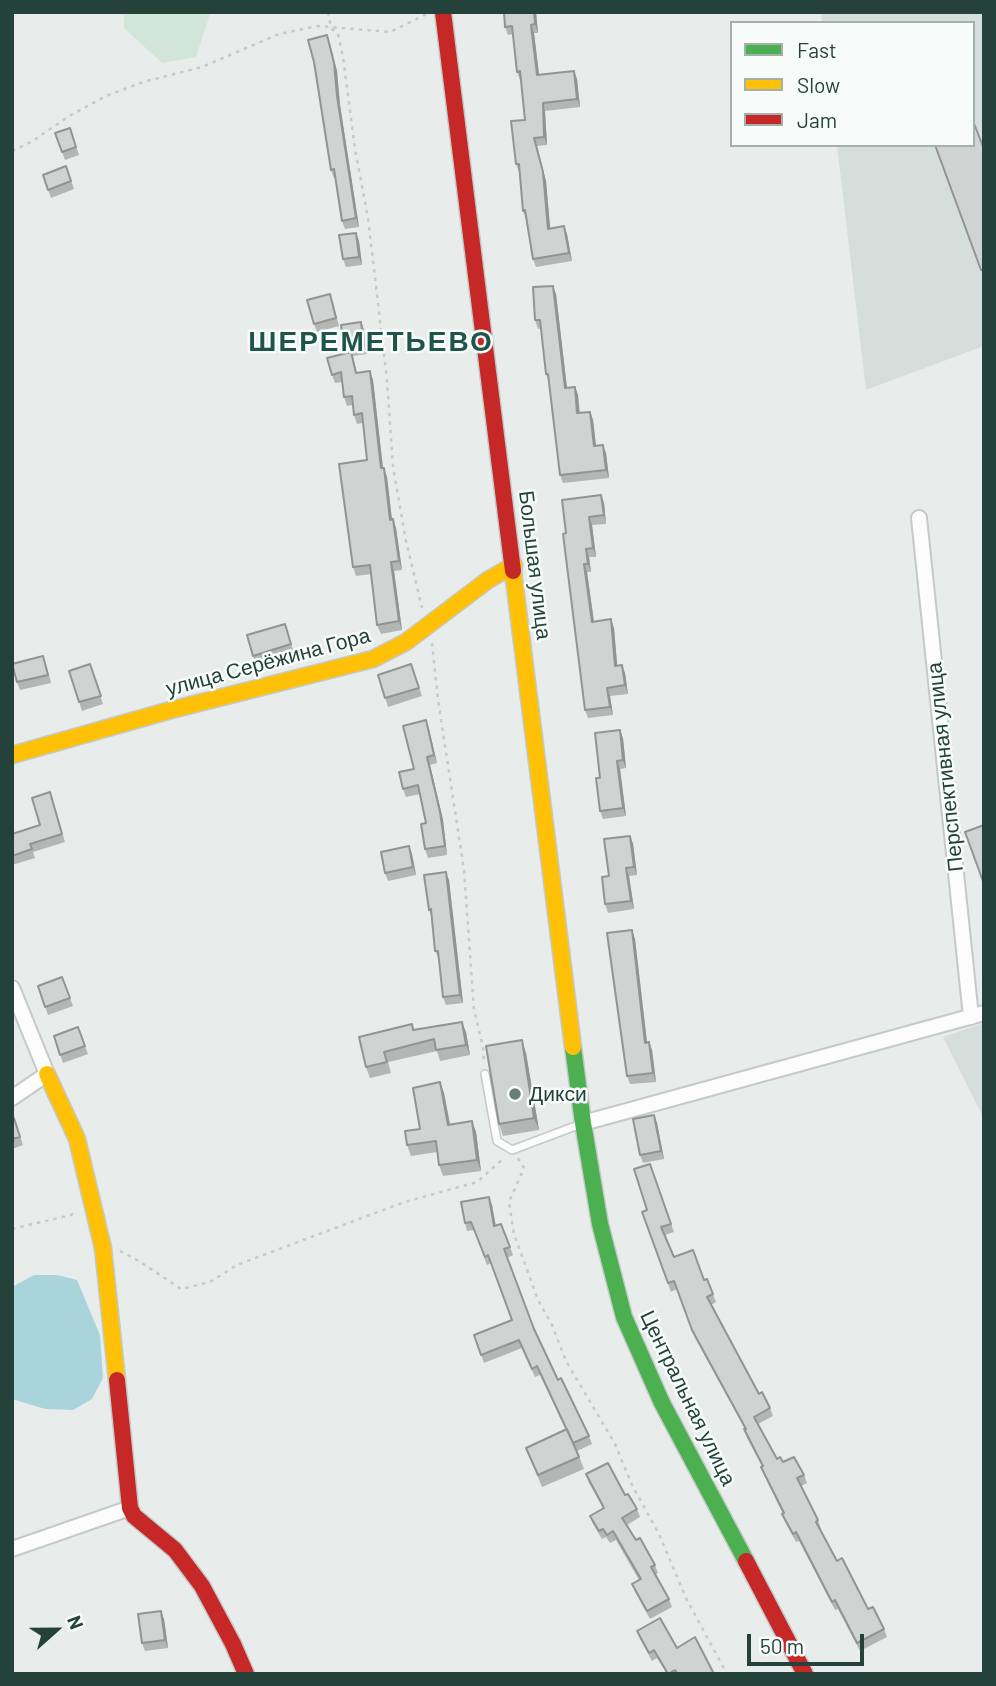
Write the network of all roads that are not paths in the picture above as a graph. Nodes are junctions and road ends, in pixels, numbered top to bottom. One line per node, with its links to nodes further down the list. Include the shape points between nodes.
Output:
1 (443, 12): 3 (street, Большая улица)
2 (919, 517): 6 (street, Перспективная улица)
3 (514, 565): 4 (street, улица Серёжина Гора, via 406,642 373,659); 10 (street, Большая улица)
4 (12, 755)
5 (12, 988): 7 (street)
6 (977, 1015): 10 (street)
7 (47, 1074): 9 (street); 11 (street, via 77,1139 103,1248)
8 (485, 1074): 10 (lane, via 496,1141 512,1150)
9 (12, 1098)
10 (583, 1123): 14 (street, Центральная улица, via 600,1224 624,1317 662,1403)
11 (130, 1508): 12 (street); 13 (street, via 175,1550 202,1586)
12 (12, 1549)
13 (246, 1674)
14 (805, 1674)

